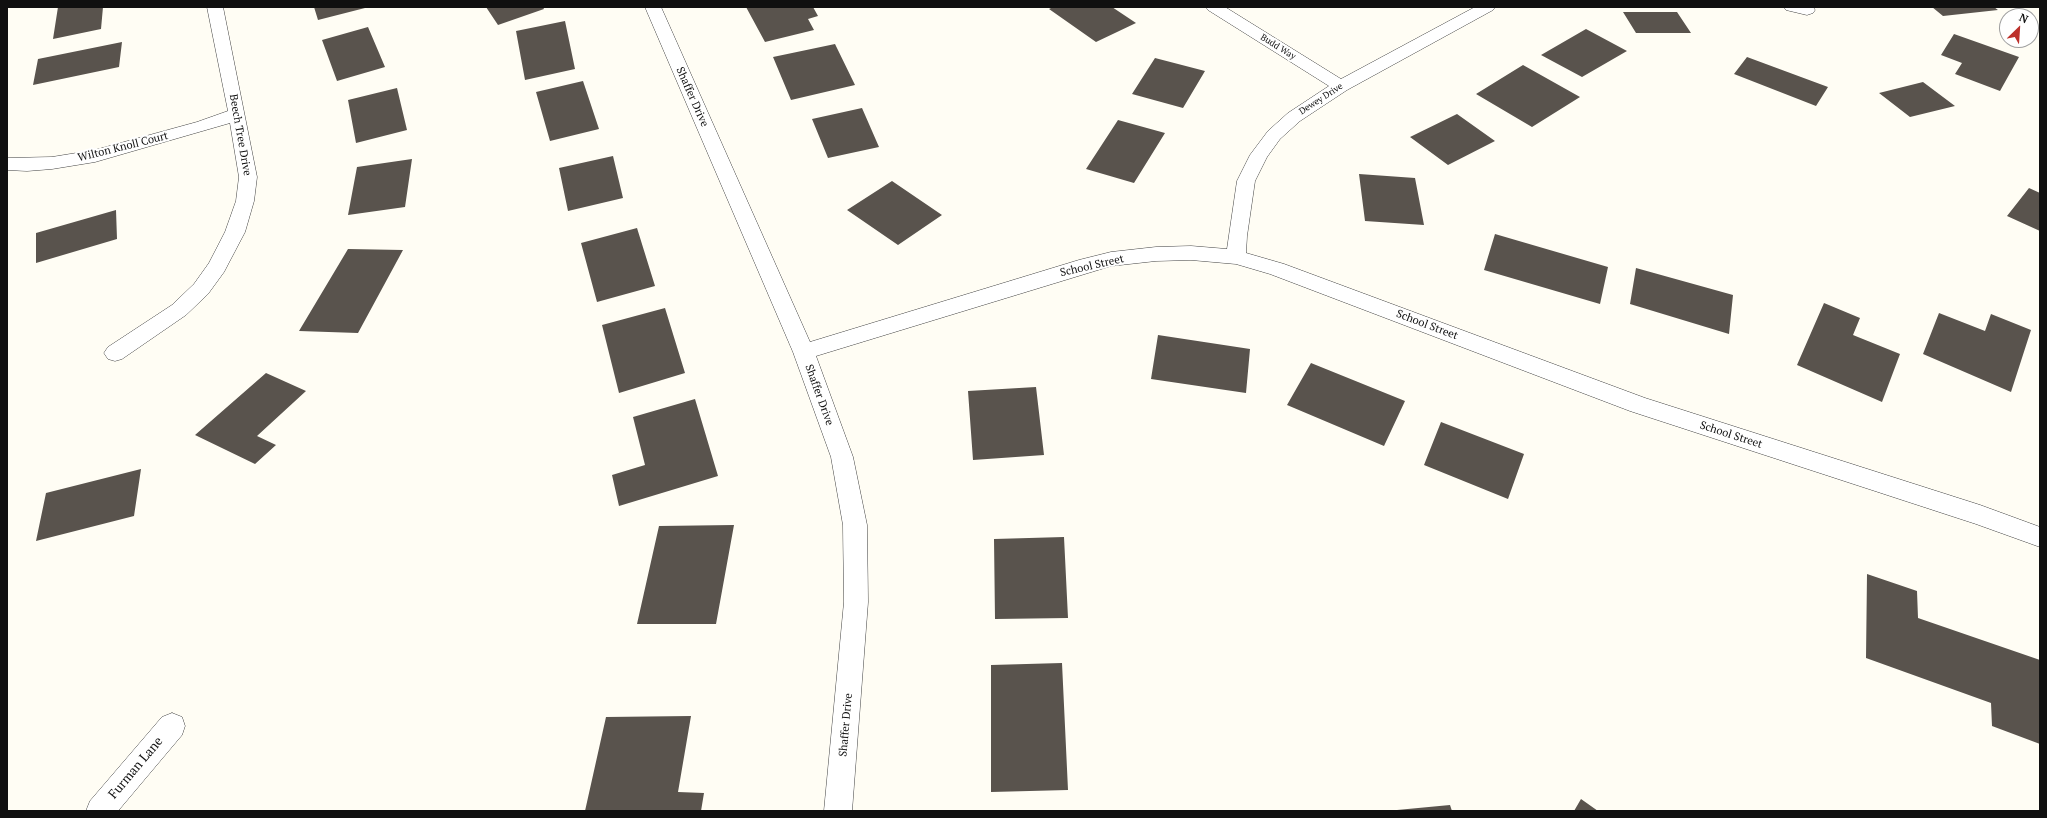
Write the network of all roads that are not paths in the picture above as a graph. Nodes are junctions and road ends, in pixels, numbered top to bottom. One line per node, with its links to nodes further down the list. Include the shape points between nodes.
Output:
1 (215, 7): 6 (street, Beech Tree Drive)
2 (653, 7): 10 (street, Shaffer Drive)
3 (1214, 7): 5 (street, Budd Way)
4 (1487, 7): 5 (street, Dewey Drive)
5 (1340, 86): 8 (street, Dewey Drive, via 1294,117 1259,155 1246,181)
6 (237, 114): 7 (street, Wilton Knoll Court, via 95,156 52,163); 9 (street, Beech Tree Drive, via 248,177 246,201 235,232 217,267 201,288 179,310)
7 (7, 164)
8 (1236, 258): 10 (street, School Street, via 1191,253 1110,259); 11 (street, School Street, via 1277,269 1638,405 1980,515)
9 (115, 352)
10 (804, 352): 14 (street, Shaffer Drive, via 842,457 855,525 856,602)
11 (2040, 537)
12 (172, 726): 13 (street, Furman Lane)
13 (100, 811)
14 (838, 811)

